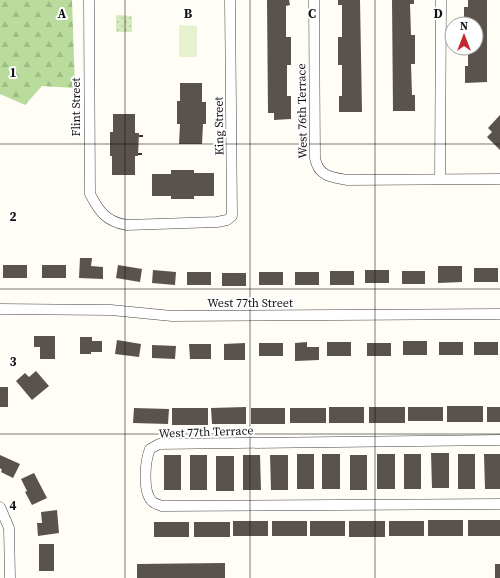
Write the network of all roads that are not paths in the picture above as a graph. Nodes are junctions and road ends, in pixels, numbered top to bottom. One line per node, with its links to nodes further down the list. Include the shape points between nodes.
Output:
1 (89, 0): 7 (street, Flint Street, via 90,194 101,211 117,223)
2 (230, 0): 7 (street, King Street, via 232,216 217,222)
3 (314, 0): 5 (street, West 76th Terrace, via 315,158 319,170 334,178 347,180)
4 (440, 0): 5 (street)
5 (440, 179): 6 (street, West 76th Terrace)
6 (500, 179)
7 (197, 222)
8 (0, 309): 9 (street, West 77th Street, via 104,309 172,316)
9 (500, 314)
10 (500, 440): 11 (street, West 77th Terrace, via 159,444 150,449 146,458 147,493 153,502 162,506)
11 (500, 504)
12 (0, 507): 13 (street, via 9,528)
13 (10, 578)

